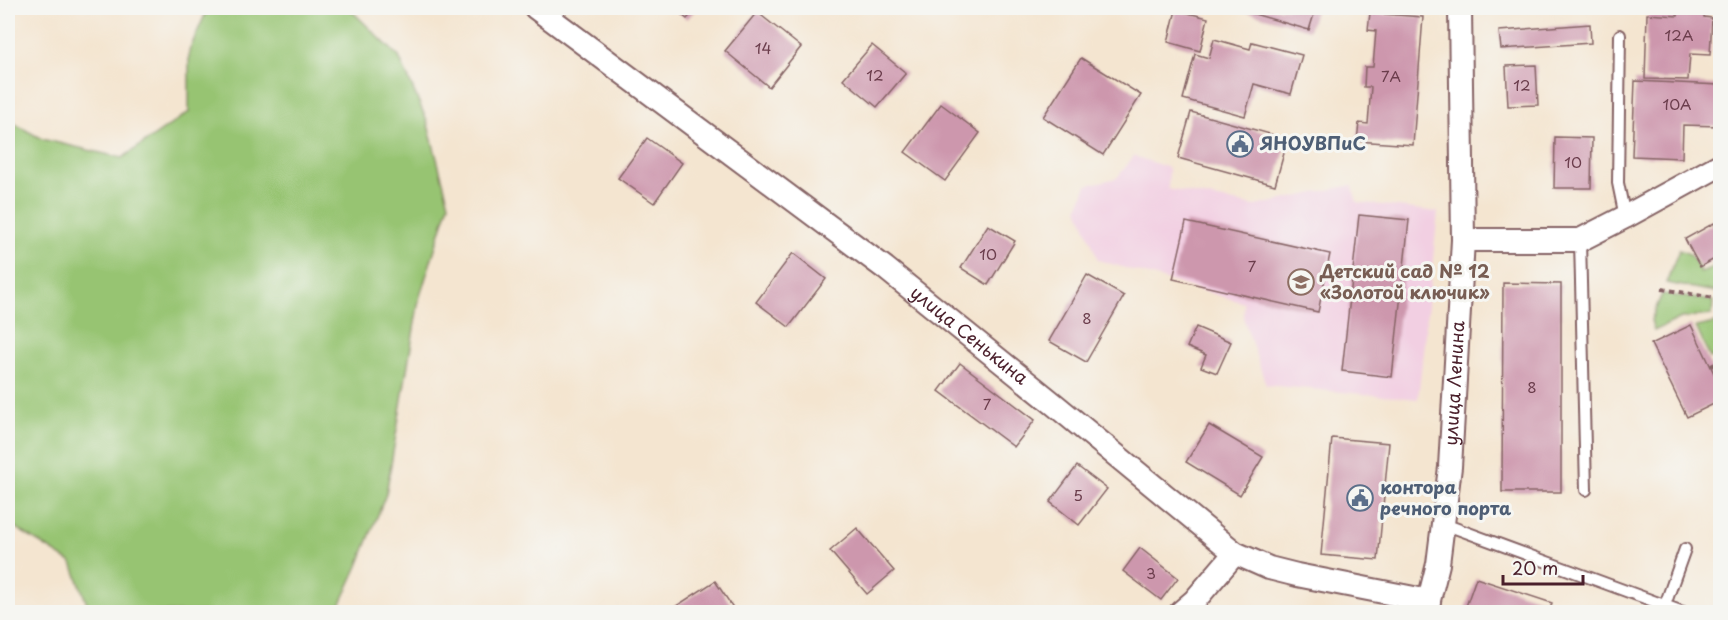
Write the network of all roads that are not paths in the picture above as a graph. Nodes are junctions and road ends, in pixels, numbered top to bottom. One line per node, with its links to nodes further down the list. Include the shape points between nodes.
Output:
1 (536, 8): 11 (street, улица Сенькина, via 885,268)
2 (1460, 8): 6 (street, улица Ленина)
3 (1620, 35): 5 (lane, via 1618,183)
4 (1720, 165): 5 (street)
5 (1625, 217): 7 (street)
6 (1463, 240): 7 (street); 9 (street, улица Ленина)
7 (1580, 240): 8 (lane)
8 (1586, 490)
9 (1444, 524): 12 (lane); 13 (street, улица Ленина)
10 (1685, 549): 12 (lane)
11 (1235, 553): 13 (street, улица Сенькина, via 1269,568); 14 (street)
12 (1665, 605): 15 (lane)
13 (1427, 607)
14 (1181, 612)
15 (1683, 612)

